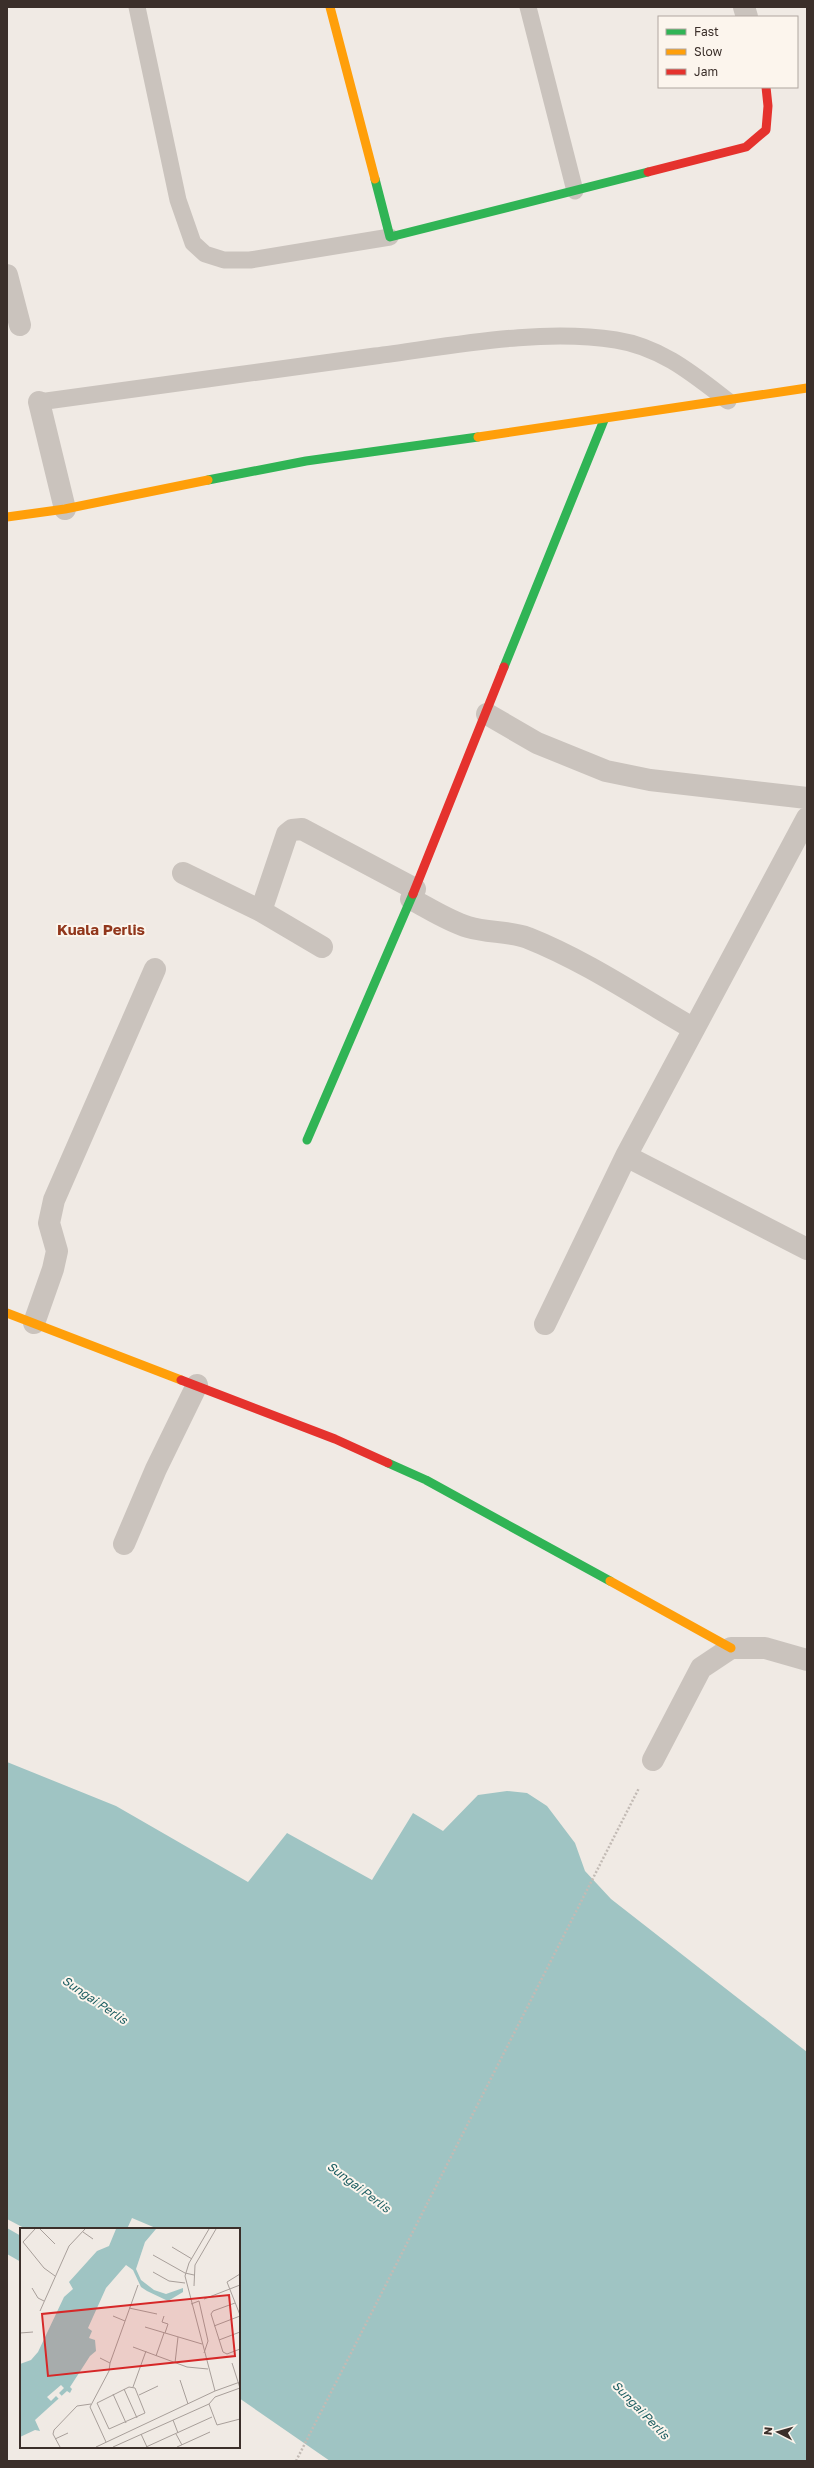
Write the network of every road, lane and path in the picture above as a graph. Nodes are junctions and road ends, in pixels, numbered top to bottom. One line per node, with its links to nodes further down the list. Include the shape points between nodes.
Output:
1 (137, 7): 6 (lane, via 178,200 193,243 205,254 224,260 250,260)
2 (330, 7): 6 (street)
3 (528, 7): 5 (lane)
4 (766, 88): 5 (street, via 766,130 746,147)
5 (575, 191): 6 (street)
6 (390, 237)
7 (7, 275): 8 (street)
8 (20, 325)
9 (807, 388): 10 (street)
10 (728, 400): 11 (lane, via 681,364 653,350 618,340 576,336 488,341); 12 (street)
11 (39, 402): 13 (street)
12 (604, 420): 13 (street, via 306,461); 15 (street)
13 (65, 509): 14 (street)
14 (7, 517)
15 (487, 714): 16 (street, via 537,743 606,771 650,780); 19 (street)
16 (807, 798)
17 (807, 818): 23 (street)
18 (183, 873): 20 (street)
19 (413, 894): 20 (street, via 302,829 292,830 287,834); 23 (street, via 452,922 469,928 508,932 548,947); 24 (street)
20 (261, 911): 21 (street)
21 (322, 947)
22 (155, 969): 28 (street, via 54,1200 49,1223 56,1251 53,1269)
23 (694, 1029): 25 (street)
24 (307, 1140)
25 (626, 1156): 26 (street); 29 (street)
26 (807, 1249)
27 (7, 1313): 28 (street)
28 (34, 1323): 30 (street)
29 (545, 1324)
30 (197, 1386): 31 (street, via 156,1468); 32 (street, via 335,1439 426,1480)
31 (124, 1544)
32 (731, 1648): 33 (street, via 765,1648); 34 (street, via 701,1668)
33 (807, 1660)
34 (653, 1760): 35 (path)
35 (296, 2461)

